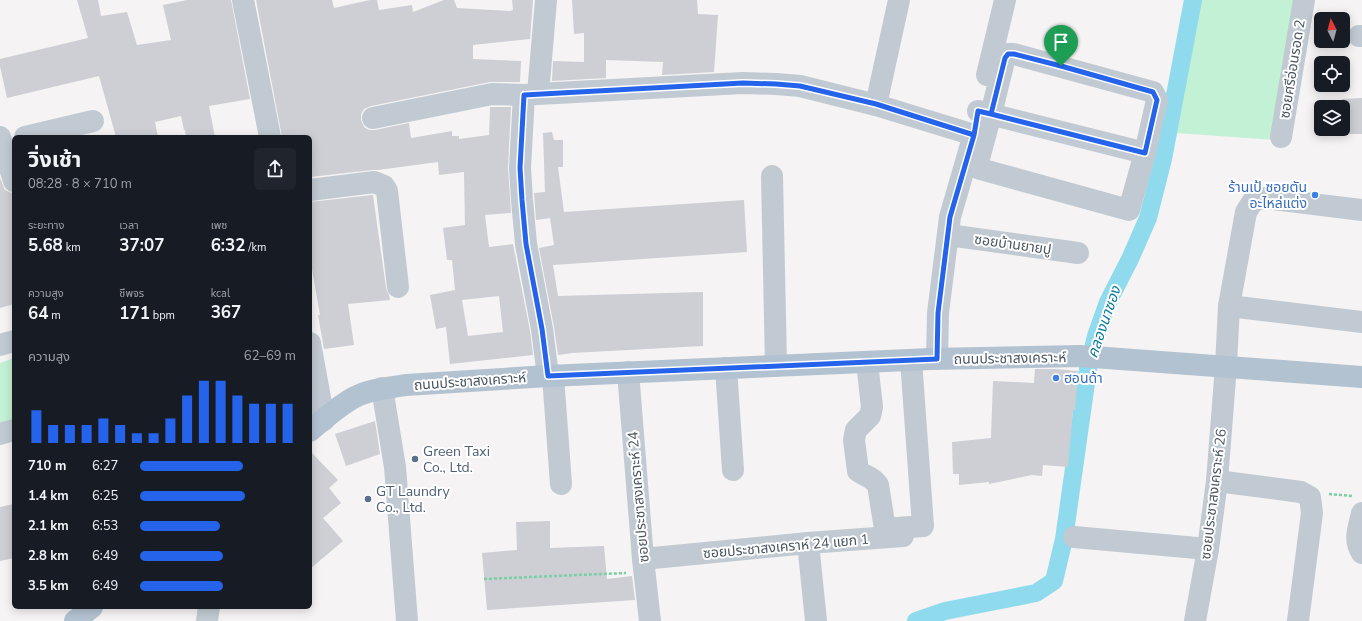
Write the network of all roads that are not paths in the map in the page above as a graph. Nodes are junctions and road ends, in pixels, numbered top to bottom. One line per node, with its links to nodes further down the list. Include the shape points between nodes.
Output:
1 (243, 0): 12 (street)
2 (546, 0): 6 (street)
3 (899, 0): 7 (street)
4 (1005, 0): 8 (street)
5 (1304, 0): 14 (street, ซอยศรีอ่อนรอด 2)
6 (531, 95): 7 (street, via 743,83 800,86); 9 (street, via 492,94); 36 (street, via 520,168 522,200 526,244)
7 (876, 104): 13 (street)
8 (985, 113): 13 (street); 16 (street); 16 (street, via 978,162 980,169 1129,210); 16 (street, via 1005,58 1008,54 1014,54 1153,92 1157,100)
9 (373, 118)
10 (93, 121): 11 (street)
11 (34, 135)
12 (270, 135)
13 (974, 135): 21 (street, via 950,217)
14 (1281, 137)
15 (5, 140): 17 (street)
16 (1145, 153)
17 (8, 175)
18 (772, 176): 32 (street)
19 (312, 190): 23 (street, via 374,182 384,186 387,191)
20 (1362, 210): 24 (street, ซอยประชาสงเคราะห์ 26, via 1264,198 1252,201 1246,212)
21 (948, 235): 22 (street, ซอยบ้านยายปู); 28 (street, via 938,313)
22 (1078, 253)
23 (398, 287)
24 (1229, 306): 25 (street); 33 (street, ซอยประชาสงเคราะห์ 26)
25 (1362, 322)
26 (12, 341): 27 (street)
27 (0, 345)
28 (937, 359): 29 (main road, ถนนประชาสงเคราะห์); 33 (main road, ถนนประชาสงเคราะห์, via 1090,357)
29 (911, 360): 30 (main road, ถนนประชาสงเคราะห์); 30 (street, via 923,526 885,529 878,485 874,479 858,471 854,440 856,430 870,416 872,407)
30 (868, 362): 32 (main road, ถนนประชาสงเคราะห์)
31 (312, 366): 39 (street)
32 (776, 366): 34 (main road, ถนนประชาสงเคราะห์)
33 (1226, 366): 37 (main road, ถนนประชาสงเคราะห์); 43 (street, ซอยประชาสงเคราะห์ 26)
34 (726, 368): 35 (main road, ถนนประชาสงเคราะห์); 42 (street)
35 (628, 372): 36 (main road, ถนนประชาสงเคราะห์); 51 (street, ซอยประชาสงเคราะห์ 24)
36 (551, 376): 38 (main road, ถนนประชาสงเคราะห์); 44 (street)
37 (1362, 377)
38 (382, 388): 39 (main road, ถนนประชาสงเคราะห์, via 355,397); 56 (street, via 395,467)
39 (317, 425)
40 (12, 431): 41 (street)
41 (0, 434)
42 (733, 470)
43 (1217, 481): 49 (street, ซอยประชาสงเคราะห์ 26); 60 (street, via 1301,492 1310,497 1312,513)
44 (561, 484)
45 (1358, 505): 50 (street, via 1357,546)
46 (928, 534): 48 (street, ซอยประชาสงเคราห์ 24 แยก 1)
47 (1074, 537): 49 (street)
48 (808, 543): 51 (street, ซอยประชาสงเคราห์ 24 แยก 1); 58 (street)
49 (1208, 549): 59 (street, ซอยประชาสงเคราะห์ 26)
50 (1362, 553)
51 (643, 565): 57 (street, ซอยประชาสงเคราะห์ 24)
52 (90, 609): 54 (main road)
53 (209, 609): 55 (street)
54 (75, 621)
55 (207, 621)
56 (407, 621)
57 (650, 621)
58 (816, 621)
59 (1194, 621)
60 (1298, 621)

